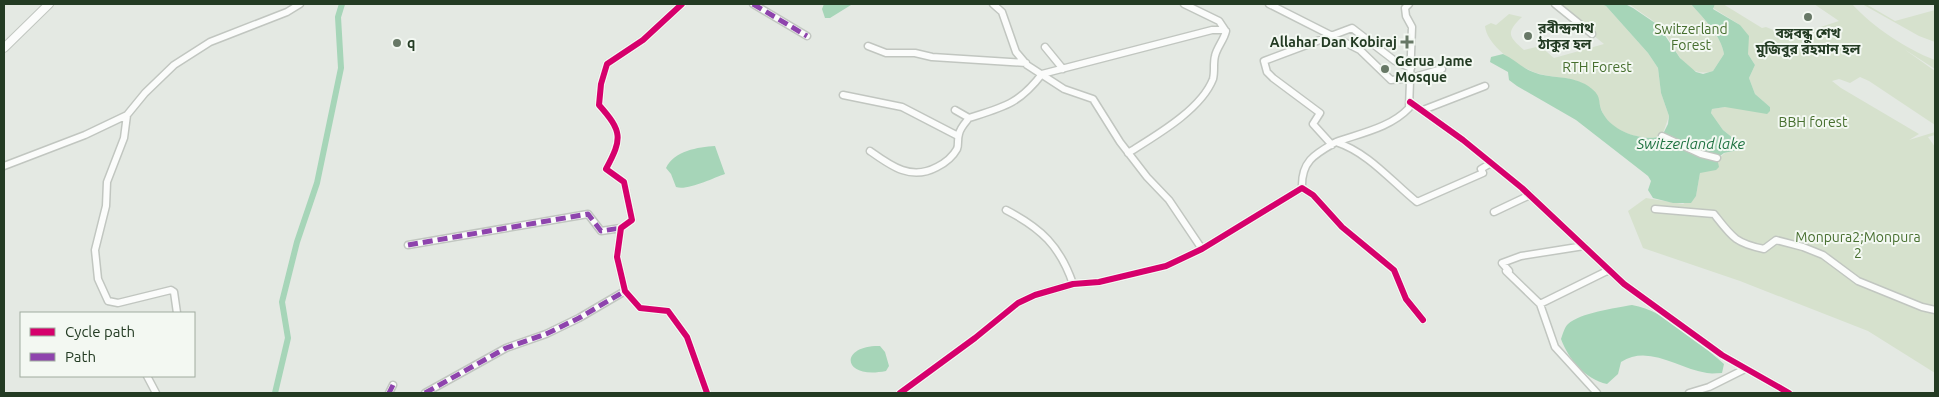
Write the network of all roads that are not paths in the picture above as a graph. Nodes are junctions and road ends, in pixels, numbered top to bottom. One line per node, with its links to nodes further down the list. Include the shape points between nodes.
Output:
1 (49, 4): 16 (street)
2 (300, 4): 28 (street, via 210,42 174,65)
3 (682, 4): 43 (street, via 643,40 607,64 601,84 600,105 618,126 620,146 606,169 624,182 632,220)
4 (753, 4): 13 (street)
5 (993, 4): 17 (street, via 1002,12 1016,52)
6 (1184, 4): 10 (street, via 1219,21)
7 (1269, 4): 12 (street)
8 (1409, 4): 18 (street, via 1405,8 1412,27)
9 (1555, 4): 11 (street)
10 (1225, 30): 19 (street, via 1220,28); 34 (street, via 1225,39 1214,58 1216,69 1211,84 1202,98 1174,122)
11 (1592, 34)
12 (1331, 35): 18 (street, via 1352,28 1395,61); 22 (street, via 1360,50 1391,80); 32 (street, via 1264,61 1273,78 1320,113 1313,124)
13 (807, 36)
14 (868, 46): 17 (street, via 886,53)
15 (1045, 47): 19 (street)
16 (4, 48)
17 (1026, 63): 21 (street)
18 (1411, 68): 22 (street)
19 (1062, 69): 21 (street)
20 (1442, 69): 22 (street)
21 (1042, 74): 29 (street, via 1010,105); 34 (street, via 1064,89 1093,99)
22 (1411, 78): 25 (street)
23 (1485, 86): 27 (street)
24 (843, 95): 30 (street, via 902,107)
25 (1410, 102): 27 (street); 32 (street, via 1404,115)
26 (955, 110): 29 (street)
27 (1423, 110): 36 (street)
28 (127, 115): 37 (street); 52 (street, via 124,138 107,182 106,206 95,250 98,279 108,301 118,303 171,290)
29 (969, 118): 30 (street)
30 (958, 136): 33 (street, via 958,146 949,160 933,170 918,174 898,170)
31 (1662, 136): 35 (street)
32 (1334, 143): 36 (street, via 1346,145 1358,153 1416,202 1483,173 1481,169); 38 (street, via 1305,163 1300,177)
33 (870, 151)
34 (1128, 153): 46 (street, via 1169,200)
35 (1717, 158)
36 (1491, 163): 39 (street)
37 (4, 166)
38 (1302, 188): 46 (street); 53 (street, via 1394,270 1406,300)
39 (1530, 195): 42 (street); 45 (street)
40 (1655, 209): 51 (street, via 1714,214 1733,238 1745,245 1764,249 1776,240 1803,246 1823,255 1858,280)
41 (1006, 210): 48 (street, via 1022,218 1057,249)
42 (1494, 212)
43 (621, 228): 44 (street, via 601,230 588,214); 49 (street, via 617,257)
44 (408, 245)
45 (1584, 246): 47 (street); 50 (street, via 1521,256 1502,263 1506,271)
46 (1202, 249): 48 (street, via 1166,266 1099,282)
47 (1609, 270): 50 (street); 54 (street)
48 (1074, 284): 61 (street, via 1035,295 1011,308)
49 (625, 292): 59 (street, via 546,334 506,348); 60 (street, via 640,308 668,311 687,337)
50 (1540, 304): 62 (street, via 1555,346)
51 (1935, 310)
52 (177, 312)
53 (1423, 320)
54 (1745, 369): 63 (street); 64 (street)
55 (148, 377): 57 (street)
56 (393, 385): 58 (street)
57 (156, 393)
58 (390, 393)
59 (425, 393)
60 (707, 393)
61 (900, 393)
62 (1597, 393)
63 (1689, 393)
64 (1789, 393)

